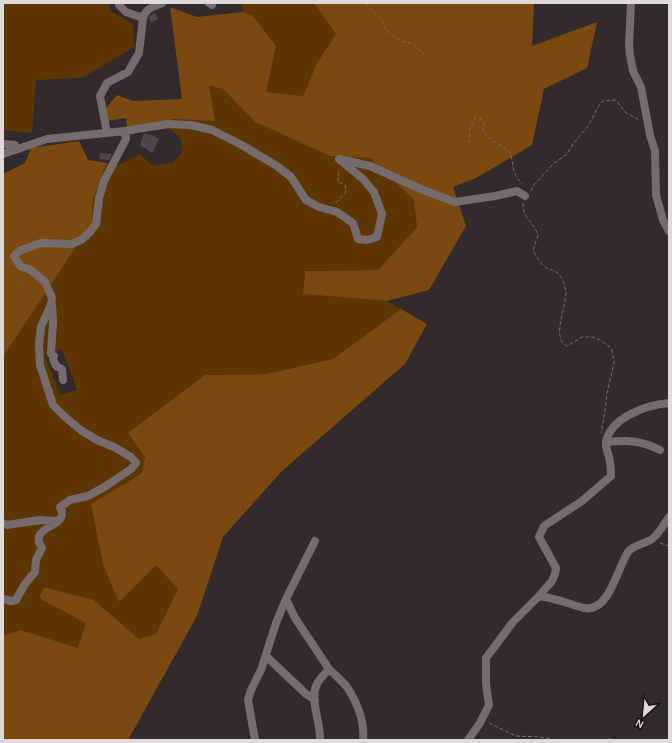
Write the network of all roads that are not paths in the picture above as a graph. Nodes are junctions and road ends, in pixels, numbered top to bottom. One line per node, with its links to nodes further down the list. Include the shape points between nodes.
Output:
1 (120, 3): 4 (street, via 126,12)
2 (162, 3): 4 (street, via 148,9)
3 (630, 3): 11 (street, via 629,50 633,70 641,87 655,151 656,195)
4 (143, 18): 6 (street, via 139,53 128,72 107,83 100,96)
5 (125, 131): 6 (street); 10 (street, via 168,124 191,125 212,130 277,166 291,177 306,200 337,212 353,223 358,239 377,237 382,214 374,192 339,159 370,166 455,202 517,191); 12 (street, via 126,139 104,181 96,224 90,232 72,244 41,243 19,251 14,256 20,266 31,270 45,282 52,298)
6 (107, 133): 8 (street, via 47,139)
7 (3, 144): 8 (street, via 15,145)
8 (17, 149): 9 (street)
9 (3, 154)
10 (525, 196)
11 (669, 231)
12 (51, 304): 13 (street, via 51,354 56,366 62,369); 18 (street, via 41,327 39,345 40,365 53,404 82,431 131,457 136,463 120,477 88,496 70,500 60,507 62,514)
13 (64, 380)
14 (669, 403): 15 (street, via 659,404 627,416 613,428)
15 (606, 442): 16 (street, via 646,443); 21 (street, via 611,476 582,501 544,526 535,536 556,568 552,581)
16 (660, 450)
17 (669, 517): 21 (street, via 653,539 629,550 601,604 586,608)
18 (59, 521): 19 (street, via 40,520 7,525); 22 (street, via 44,530 39,537 42,548 36,560 35,572 19,596 11,601)
19 (3, 523)
20 (315, 541): 23 (street)
21 (539, 596): 30 (street, via 513,622 486,658 489,705)
22 (3, 599)
23 (286, 599): 24 (street); 25 (street)
24 (266, 656): 26 (street); 27 (street, via 248,700)
25 (329, 669): 26 (street, via 317,683); 29 (street, via 346,686 353,698 363,722)
26 (315, 700): 28 (street)
27 (255, 740)
28 (320, 740)
29 (363, 740)
30 (468, 740)

